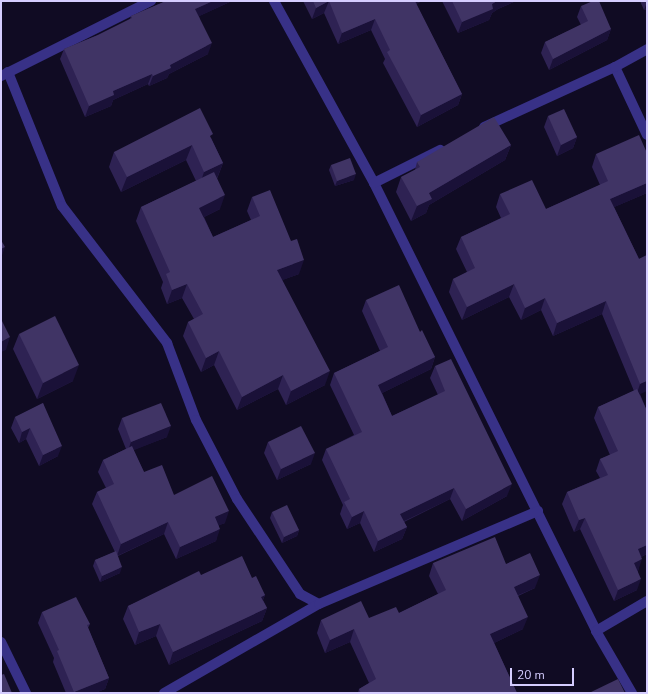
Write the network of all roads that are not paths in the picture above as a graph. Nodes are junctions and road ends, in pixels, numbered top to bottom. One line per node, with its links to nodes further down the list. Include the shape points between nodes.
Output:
1 (151, 1): 5 (street)
2 (274, 1): 9 (street)
3 (647, 49): 4 (street)
4 (615, 67): 6 (street, via 520,108); 7 (street)
5 (4, 74): 12 (street, via 62,206 167,343 196,420 237,499 300,594)
6 (472, 133)
7 (647, 135)
8 (451, 144): 9 (street)
9 (374, 183): 10 (street)
10 (538, 511): 12 (street); 13 (street)
11 (647, 601): 13 (street)
12 (319, 604): 16 (street)
13 (596, 631): 17 (street)
14 (1, 642): 15 (street)
15 (26, 693)
16 (164, 693)
17 (632, 693)

